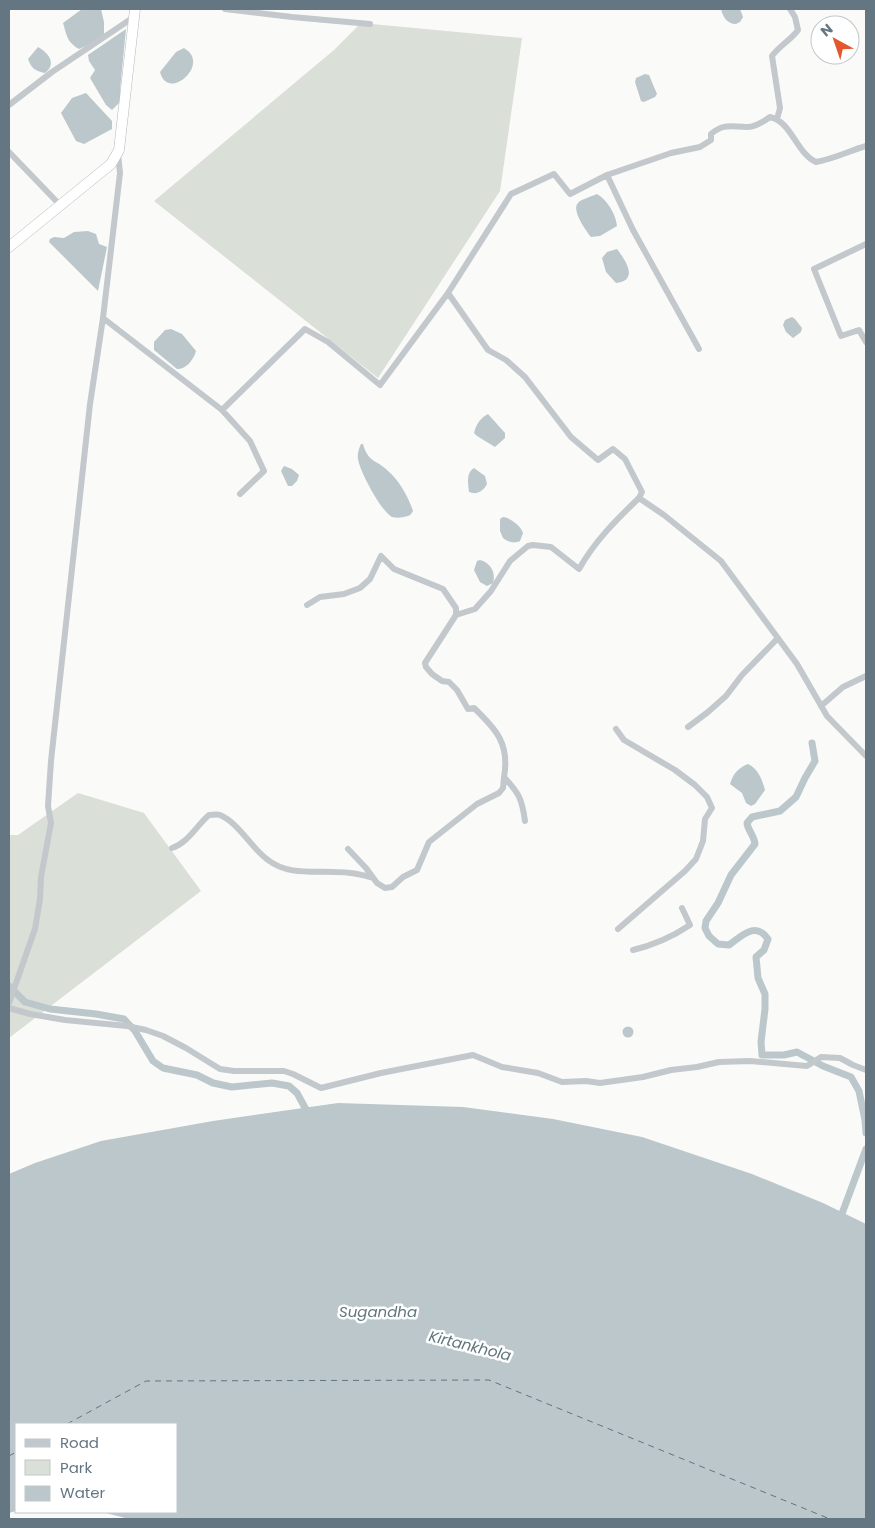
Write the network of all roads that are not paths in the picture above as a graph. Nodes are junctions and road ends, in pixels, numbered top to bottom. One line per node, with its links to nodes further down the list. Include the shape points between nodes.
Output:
1 (225, 9): 4 (street)
2 (790, 9): 6 (street, via 798,30 772,56 780,108)
3 (134, 13): 5 (street); 9 (highway)
4 (370, 24)
5 (9, 105)
6 (777, 119): 7 (street, via 807,156 816,162); 10 (street, via 770,118 749,127 726,126 717,129 711,134 711,140 700,147 670,153)
7 (866, 146)
8 (9, 152): 11 (street)
9 (118, 152): 11 (highway, via 111,164); 15 (street, via 120,173)
10 (606, 175): 14 (street, via 570,194 554,174 510,194); 17 (street)
11 (60, 205): 13 (highway)
12 (866, 244): 16 (street, via 814,269 841,336 859,330)
13 (9, 247)
14 (448, 293): 18 (street, via 380,385 328,342 305,329); 20 (street, via 488,350 506,360 524,377 571,437 598,460 613,449 625,459 642,492)
15 (103, 318): 18 (street); 37 (street, via 90,404 51,761 48,806 51,823 34,928)
16 (866, 342)
17 (699, 349)
18 (222, 410): 19 (street, via 250,441 264,471)
19 (240, 494)
20 (639, 498): 22 (street, via 611,524 579,569 551,547 528,546 510,561 475,609); 23 (street, via 722,561)
21 (307, 605): 22 (street, via 320,597 360,588 370,579 381,556 394,569 443,589 456,608)
22 (456, 615): 29 (street, via 433,648 426,667 442,681 449,682 468,709 474,708 493,727 502,742 507,764)
23 (778, 638): 25 (street); 26 (street, via 726,696)
24 (866, 676): 25 (street, via 843,687)
25 (821, 706): 28 (street)
26 (688, 726)
27 (616, 729): 35 (street, via 624,740 695,785 707,797 712,808 705,820 703,841 696,858)
28 (866, 756)
29 (504, 777): 30 (street, via 523,804); 33 (street, via 499,793 477,804 430,842 417,870 392,887 385,888)
30 (525, 821)
31 (172, 848): 33 (street, via 184,842 209,814 220,815 268,860 281,867)
32 (348, 849): 33 (street)
33 (373, 878)
34 (682, 908): 36 (street, via 690,925 676,935)
35 (618, 929)
36 (633, 950)
37 (9, 1003)
38 (9, 1008): 39 (street, via 65,1020 146,1030 186,1048 220,1069 284,1072 322,1088 473,1055 502,1067 538,1073 562,1082 600,1083 719,1062 750,1060 807,1066 821,1057 840,1058)
39 (866, 1070)

